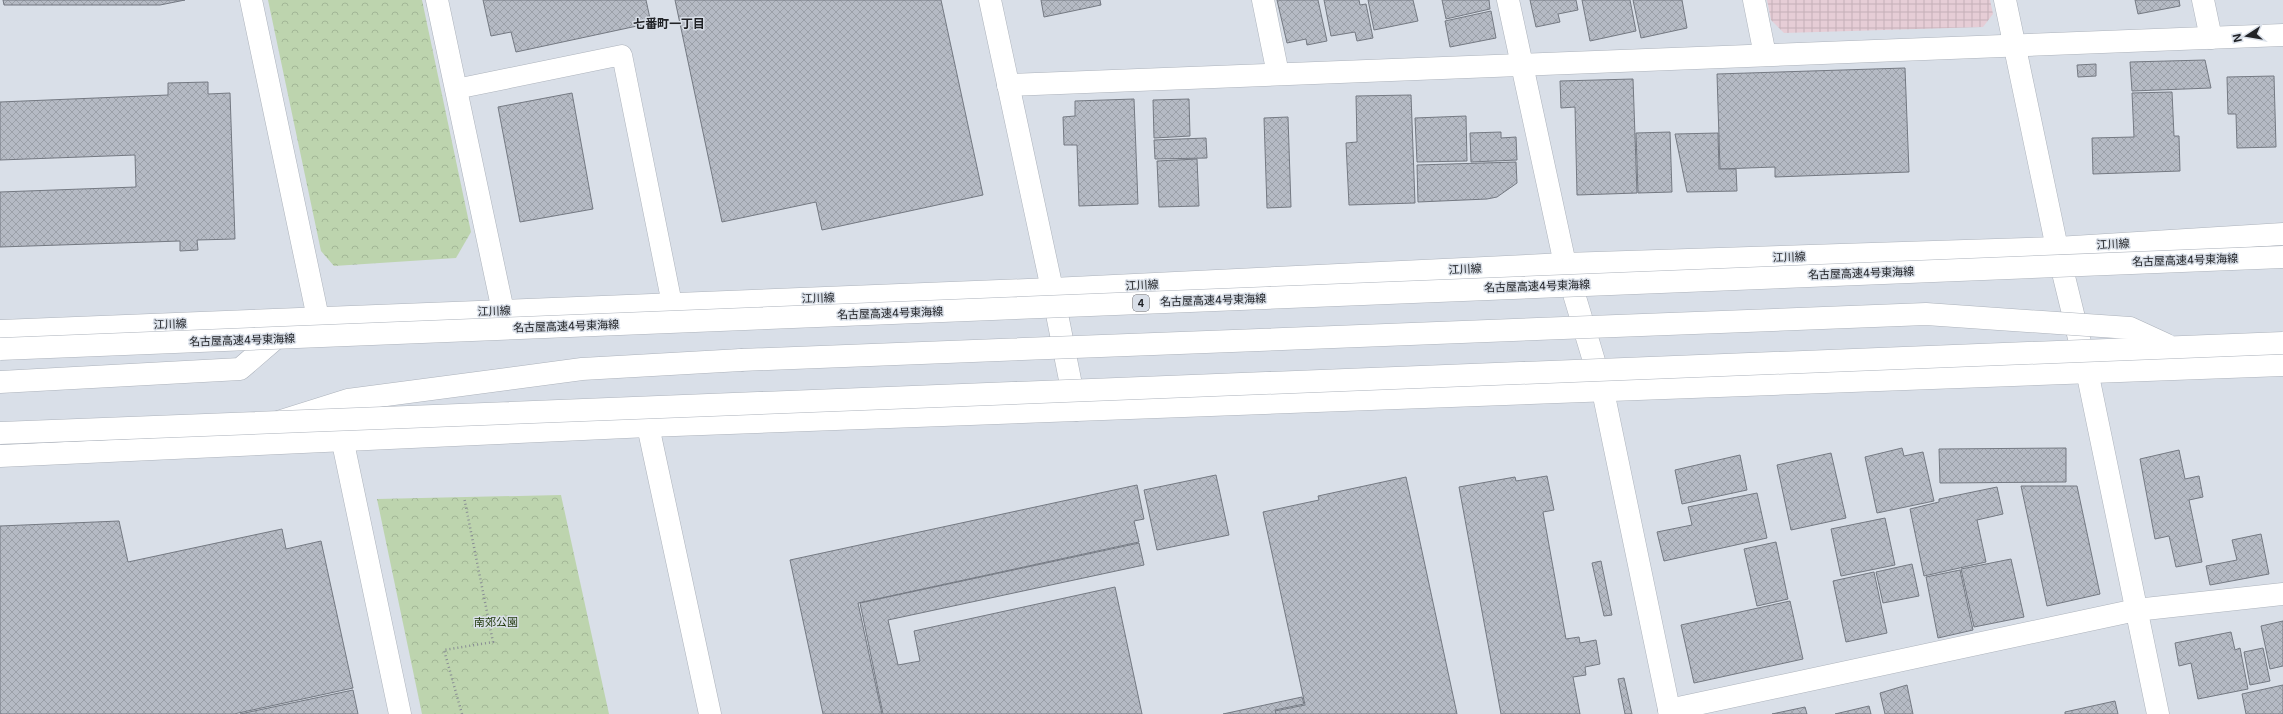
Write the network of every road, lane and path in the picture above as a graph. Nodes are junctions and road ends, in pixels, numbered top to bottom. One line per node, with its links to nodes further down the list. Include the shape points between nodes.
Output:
1 (251, 0): 24 (main road)
2 (438, 0): 16 (main road)
3 (990, 0): 15 (main road)
4 (1263, 0): 14 (main road)
5 (1508, 0): 13 (main road)
6 (1754, 0): 12 (main road)
7 (2005, 0): 11 (main road)
8 (2203, 0): 10 (main road)
9 (2283, 35): 10 (main road)
10 (2211, 38): 11 (main road)
11 (2014, 46): 12 (main road); 18 (main road)
12 (1765, 55): 13 (main road)
13 (1522, 64): 14 (main road); 20 (main road)
14 (1278, 74): 15 (main road)
15 (1008, 85): 21 (main road)
16 (456, 89): 22 (lane, via 622,55); 23 (main road)
17 (2283, 234): 18 (main road, 江川線)
18 (2057, 248): 20 (main road, 江川線); 31 (main road)
19 (2283, 256): 26 (main road, 名古屋高速4号東海線 / 4, bridge)
20 (1565, 264): 21 (main road, 江川線); 33 (main road)
21 (1052, 289): 22 (main road, 江川線); 34 (main road)
22 (672, 304): 23 (main road, 江川線)
23 (503, 311): 24 (main road, 江川線)
24 (318, 318): 25 (main road, 江川線)
25 (0, 331)
26 (276, 338): 29 (main road, 名古屋高速4号東海線 / 4, bridge); 32 (main road, via 240,369)
27 (2283, 343): 28 (main road, bridge)
28 (2170, 347): 36 (main road, bridge); 38 (main road, bridge, via 2130,328 1926,314 741,360 582,369 348,400)
29 (0, 350)
30 (2283, 365): 31 (main road)
31 (2087, 371): 33 (main road); 42 (main road)
32 (0, 382)
33 (1603, 391): 34 (main road); 43 (main road)
34 (1076, 411): 35 (main road)
35 (648, 426): 37 (main road); 46 (main road)
36 (0, 433)
37 (342, 438): 38 (main road); 44 (main road)
38 (205, 445): 39 (main road)
39 (0, 456)
40 (464, 497): 45 (path, via 493,642 444,650)
41 (2283, 594): 42 (main road)
42 (2136, 610): 43 (main road); 47 (main road)
43 (1669, 712)
44 (400, 714)
45 (462, 714)
46 (710, 714)
47 (2158, 714)

